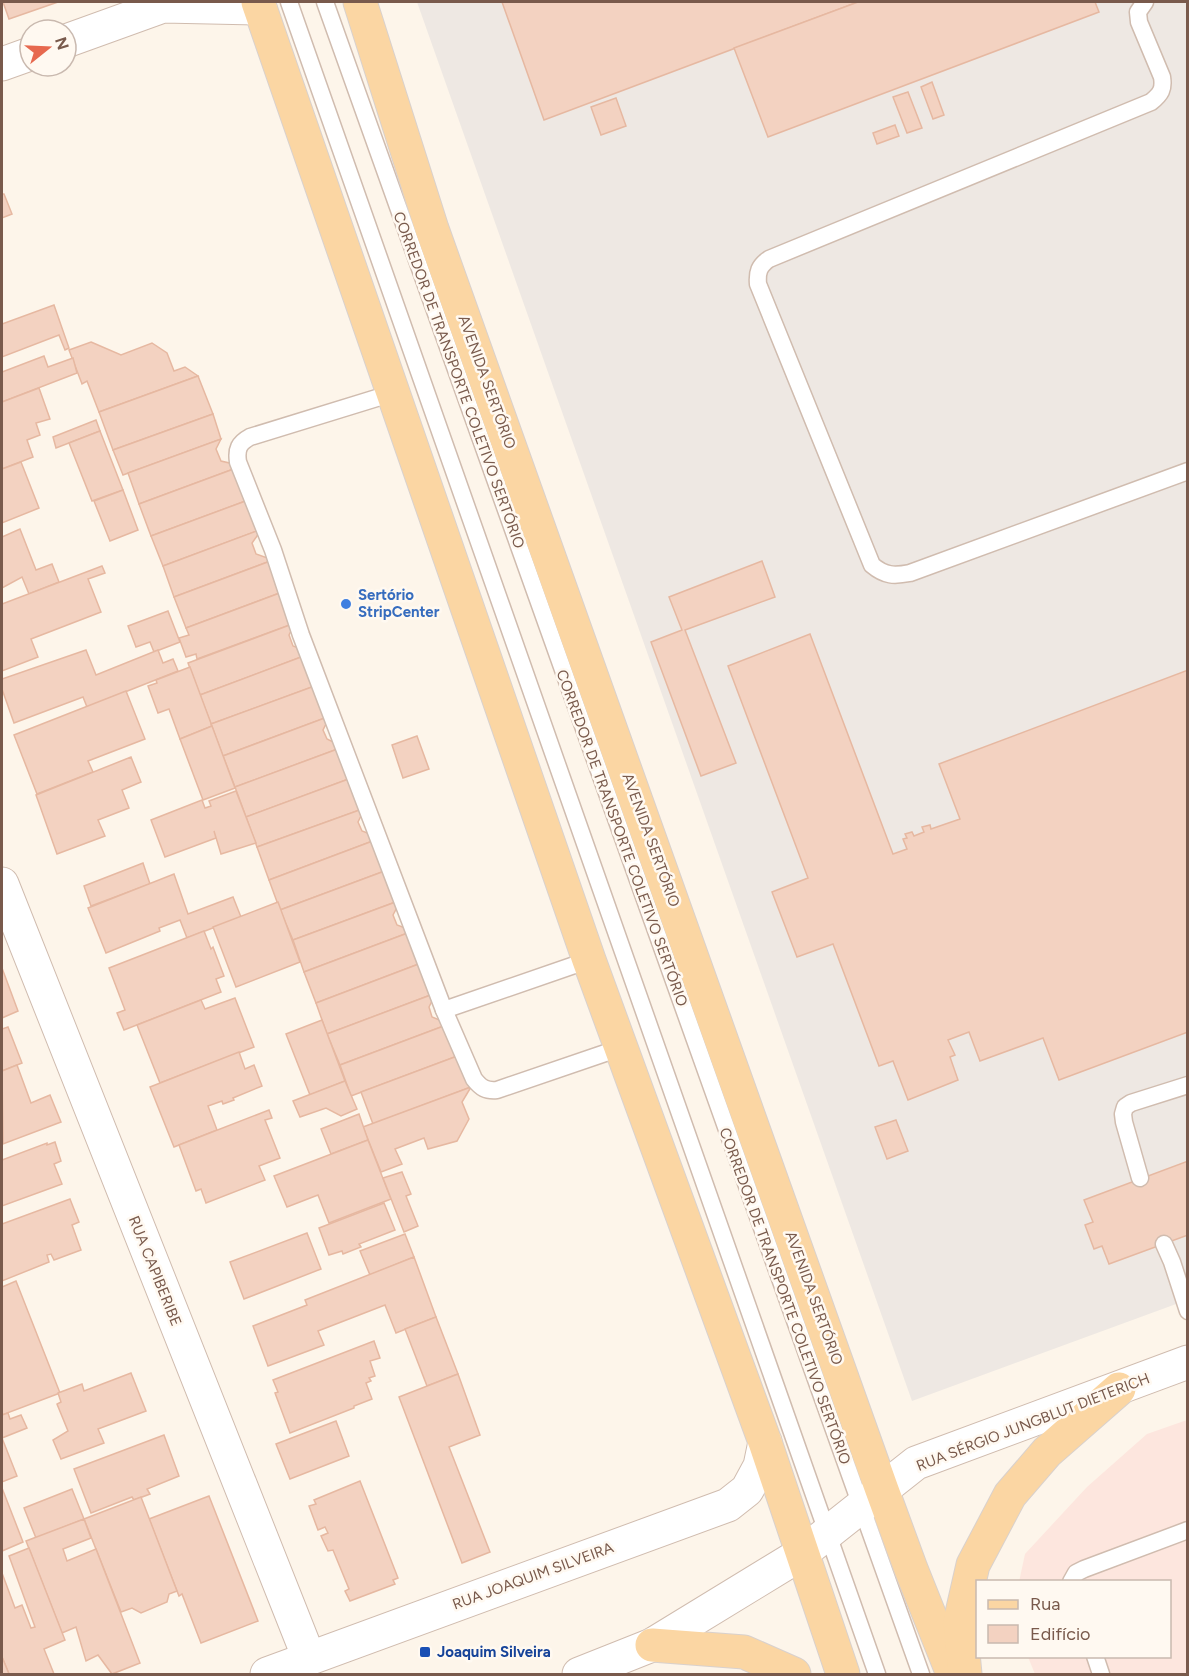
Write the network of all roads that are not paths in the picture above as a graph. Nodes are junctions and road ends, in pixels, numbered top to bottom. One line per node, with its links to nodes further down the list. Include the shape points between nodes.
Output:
1 (325, 2): 21 (lane, CORREDOR DE TRANSPORTE COLETIVO SERTÓRIO)
2 (360, 2): 21 (main road, AVENIDA SERTÓRIO, via 432,229)
3 (1145, 2): 9 (lane, via 1138,12 1139,22 1164,87 1151,102 769,259 757,274 872,565 880,572 910,573)
4 (269, 4): 5 (street, via 163,6); 8 (main road); 23 (lane)
5 (78, 37)
6 (18, 58): 7 (street)
7 (2, 64)
8 (393, 393): 11 (main road); 12 (lane, via 250,437 241,442 236,452 301,635)
9 (1188, 471)
10 (3, 892): 27 (street, RUA CAPIBERIBE)
11 (589, 960): 12 (lane); 13 (main road)
12 (444, 1010): 13 (lane, via 474,1079 488,1091)
13 (620, 1048): 20 (main road)
14 (1188, 1085): 15 (lane, via 1125,1107 1124,1122)
15 (1140, 1178)
16 (1164, 1244): 17 (lane)
17 (1188, 1311)
18 (1188, 1362): 19 (street, RUA SÉRGIO JUNGBLUT DIETERICH)
19 (1119, 1389): 21 (street, RUA SÉRGIO JUNGBLUT DIETERICH, via 916,1464); 36 (main road, via 1047,1452 1010,1495 999,1515 973,1565 960,1622)
20 (765, 1442): 24 (main road); 27 (street, RUA JOAQUIM SILVEIRA, via 747,1490 728,1505)
21 (871, 1498): 23 (street); 34 (lane, CORREDOR DE TRANSPORTE COLETIVO SERTÓRIO); 35 (main road, AVENIDA SERTÓRIO, via 911,1569)
22 (1188, 1530): 25 (lane, via 1083,1569)
23 (828, 1532): 24 (street); 33 (lane)
24 (801, 1554): 26 (street); 32 (main road)
25 (1072, 1580)
26 (652, 1645): 30 (street); 31 (main road, via 744,1652)
27 (309, 1658): 29 (street, RUA JOAQUIM SILVEIRA)
28 (1096, 1658): 37 (lane)
29 (267, 1674)
30 (579, 1674)
31 (794, 1674)
32 (843, 1674)
33 (877, 1674)
34 (921, 1674)
35 (953, 1674)
36 (965, 1674)
37 (1101, 1674)

